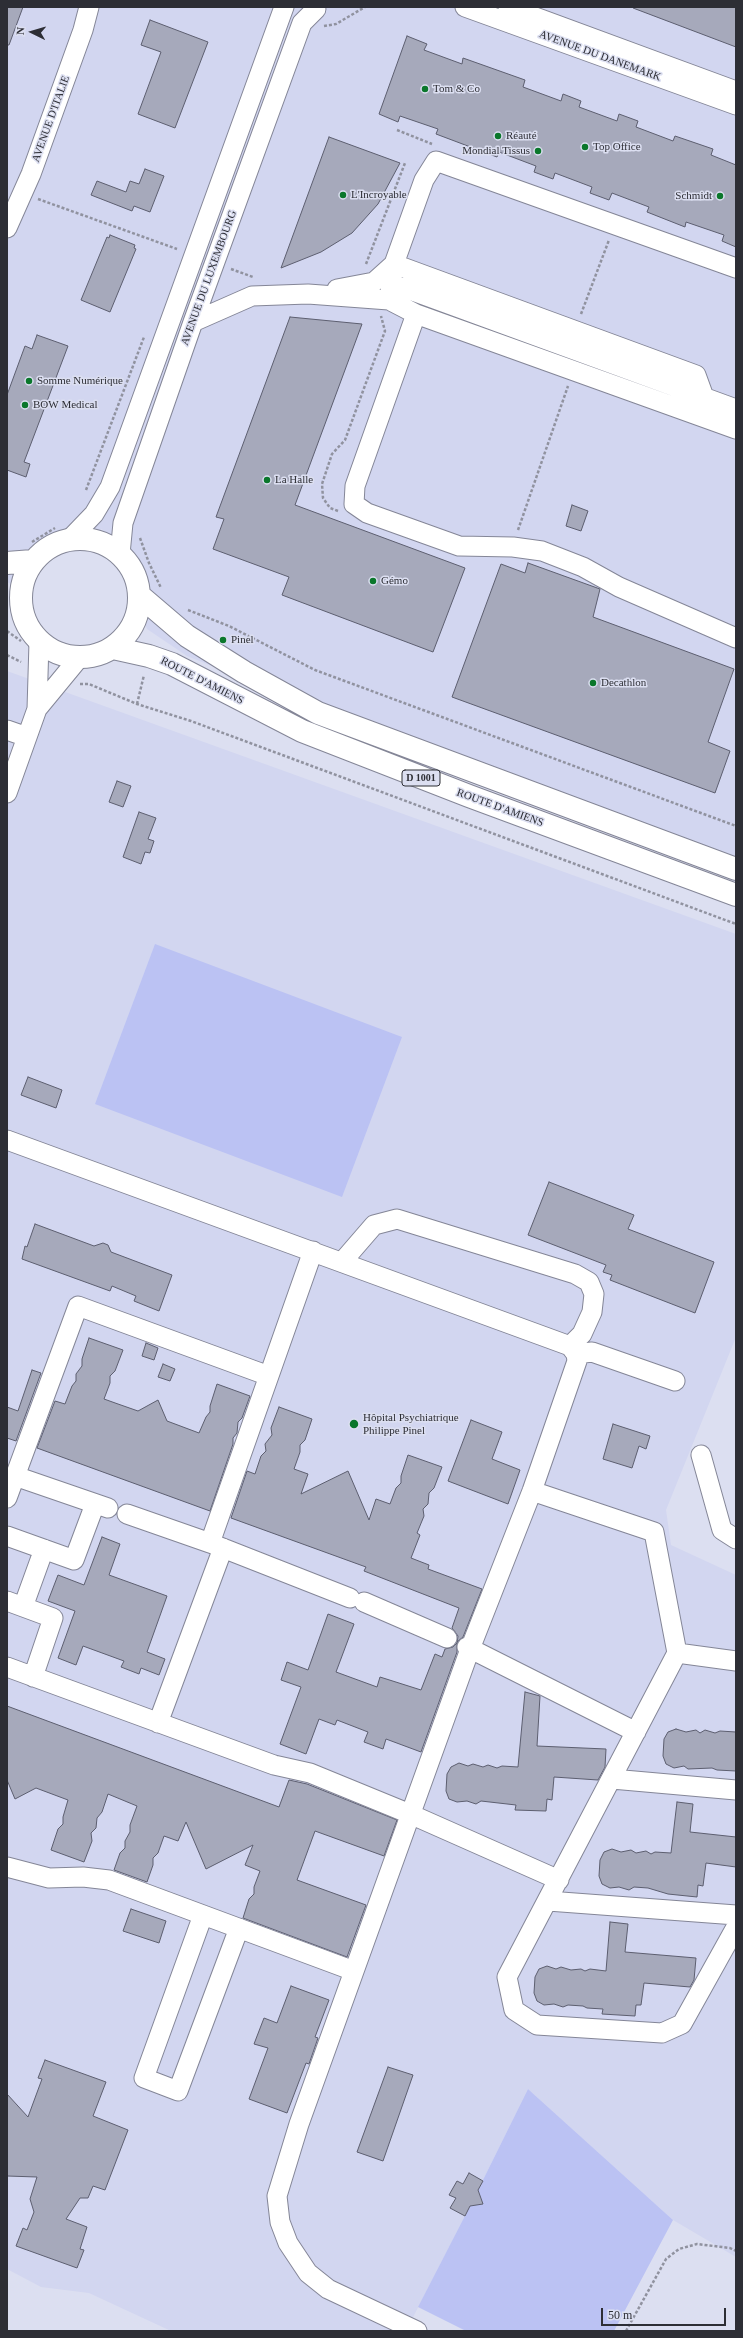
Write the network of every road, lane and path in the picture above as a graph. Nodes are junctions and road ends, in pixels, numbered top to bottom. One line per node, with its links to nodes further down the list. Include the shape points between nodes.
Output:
1 (89, 7): 11 (street, AVENUE D'ITALIE, via 84,30)
2 (284, 7): 27 (street, AVENUE DU LUXEMBOURG, via 110,487 94,514)
3 (465, 7): 7 (street, AVENUE DU DANEMARK)
4 (508, 7): 6 (street, AVENUE DU DANEMARK)
5 (318, 8): 21 (street, AVENUE DU LUXEMBOURG, via 302,23)
6 (736, 91)
7 (736, 105)
8 (397, 130): 9 (path)
9 (440, 146)
10 (405, 163): 15 (path, via 366,264)
11 (23, 193): 12 (street, AVENUE D'ITALIE); 13 (path)
12 (7, 228)
13 (177, 249)
14 (394, 264): 16 (street, via 424,180 436,161); 19 (street); 19 (street); 22 (street, via 696,375)
15 (362, 267)
16 (736, 268)
17 (231, 269): 18 (path)
18 (258, 279)
19 (387, 293): 20 (street); 21 (street, via 252,296); 22 (street); 25 (path, via 385,331 345,440 332,454 322,484 323,498 330,508)
20 (416, 314): 24 (street); 36 (street, via 356,486 354,504 367,513 459,546 513,547 542,551)
21 (193, 322): 29 (street, AVENUE DU LUXEMBOURG, via 123,522)
22 (704, 397): 23 (street)
23 (736, 409)
24 (736, 429)
25 (345, 514)
26 (138, 532): 31 (path)
27 (63, 533): 28 (path); 28 (main road, via 56,544 43,551); 29 (main road, via 105,544)
28 (30, 552): 30 (main road); 34 (main road, via 20,600)
29 (120, 554): 32 (main road, via 130,566)
30 (7, 563)
31 (162, 589)
32 (139, 595): 38 (main road, via 137,615 128,634); 48 (main road, D 1001, via 187,636 244,672 318,713)
33 (182, 608): 47 (path, via 229,626 315,670)
34 (15, 610): 37 (main road, via 29,629)
35 (7, 631): 37 (path)
36 (736, 638)
37 (31, 645): 41 (main road); 43 (street)
38 (113, 648): 41 (main road, via 91,657); 49 (main road, ROUTE D'AMIENS / D 1001, via 172,664 302,731 476,799)
39 (7, 655): 40 (path, via 24,664)
40 (23, 656)
41 (78, 658): 42 (street)
42 (59, 682): 43 (street); 50 (path, via 88,684 136,704 191,721)
43 (38, 709): 45 (street)
44 (7, 730): 45 (street)
45 (27, 737): 46 (street)
46 (7, 792)
47 (736, 826)
48 (736, 869)
49 (736, 895)
50 (736, 924)
51 (7, 1140): 52 (street)
52 (313, 1252): 53 (street); 55 (street)
53 (342, 1262): 54 (street); 54 (street, via 374,1225 397,1219 575,1274 589,1282 594,1294 592,1312)
54 (573, 1350): 56 (street, via 592,1352); 59 (street, via 577,1361)
55 (269, 1376): 58 (street, via 78,1306); 64 (street)
56 (676, 1381)
57 (701, 1455): 63 (street, via 722,1530)
58 (11, 1478): 60 (street); 65 (street, via 101,1506 74,1560)
59 (532, 1491): 68 (street); 69 (street, via 654,1532)
60 (7, 1498)
61 (127, 1514): 64 (street)
62 (7, 1536): 65 (street)
63 (736, 1539)
64 (217, 1546): 67 (street); 73 (street)
65 (44, 1550): 66 (street)
66 (15, 1604): 72 (street, via 53,1618)
67 (447, 1638)
68 (468, 1648): 74 (street); 77 (street)
69 (677, 1653): 70 (street); 74 (street)
70 (736, 1661)
71 (7, 1667): 72 (street)
72 (33, 1677): 73 (street)
73 (158, 1723): 77 (street, via 274,1765 310,1774)
74 (636, 1732): 75 (street)
75 (612, 1779): 76 (street); 79 (street)
76 (736, 1790)
77 (410, 1814): 79 (street); 85 (street)
78 (7, 1867): 81 (street, via 49,1878 83,1877 109,1880)
79 (558, 1880): 80 (street)
80 (548, 1901): 82 (street); 83 (street, via 507,1978 514,2010 537,2025 662,2033 682,2024)
81 (203, 1915): 84 (street); 84 (street, via 144,2078 178,2091)
82 (736, 1915)
83 (736, 1927)
84 (239, 1928): 85 (street)
85 (354, 1971): 87 (street, via 299,2124 277,2196 280,2222 288,2243 308,2273 328,2289)
86 (736, 2251): 88 (path, via 697,2244 679,2249 666,2259)
87 (417, 2331)
88 (626, 2331)

